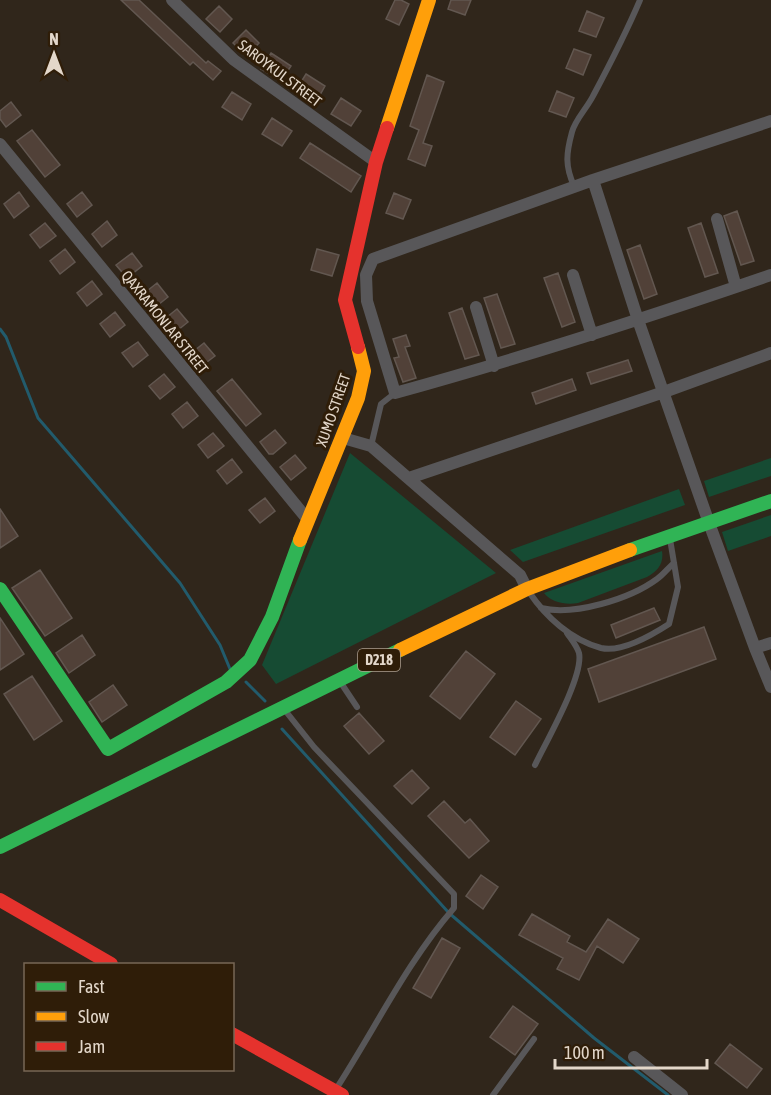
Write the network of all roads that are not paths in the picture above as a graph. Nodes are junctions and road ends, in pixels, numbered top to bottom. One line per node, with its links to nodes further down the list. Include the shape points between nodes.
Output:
1 (172, 0): 6 (street, SAROYKUL STREET, via 234,60)
2 (429, 0): 6 (street, XUMO STREET)
3 (640, 0): 8 (lane, via 624,39 573,129 567,171)
4 (771, 121): 7 (street)
5 (0, 144): 24 (street, QAXRAMONLAR STREET)
6 (376, 162): 20 (street, XUMO STREET, via 345,300 364,371)
7 (593, 180): 8 (street); 14 (street)
8 (574, 187): 19 (street, via 373,258 366,275 367,301)
9 (717, 219): 12 (street)
10 (573, 275): 15 (street)
11 (771, 275): 12 (street)
12 (736, 287): 14 (street)
13 (476, 307): 17 (street)
14 (638, 320): 15 (street); 18 (street)
15 (592, 335): 17 (street)
16 (771, 353): 18 (street)
17 (494, 366): 19 (street)
18 (664, 392): 22 (street); 25 (street)
19 (395, 393): 21 (lane, via 381,404)
20 (343, 438): 21 (street); 24 (street, XUMO STREET)
21 (371, 446): 22 (street)
22 (409, 478): 29 (street, via 520,575)
23 (771, 501): 25 (street, D218)
24 (308, 520): 28 (street, XUMO STREET, via 272,617 250,660 226,682 108,749)
25 (709, 523): 26 (street, D218); 33 (street)
26 (669, 536): 27 (lane); 29 (street, D218)
27 (674, 563): 30 (lane, via 642,589 613,599 585,608); 31 (lane, via 678,587 669,624 647,639 602,649)
28 (0, 589)
29 (527, 589): 30 (lane); 34 (street, D218)
30 (540, 608): 31 (lane)
31 (567, 633): 38 (lane, via 579,652 579,664 568,698)
32 (771, 643): 33 (street)
33 (755, 648): 35 (street)
34 (339, 679): 36 (street, D218); 37 (lane)
35 (771, 687)
36 (282, 706): 39 (street, D218); 45 (lane, via 314,747 454,894 454,908 405,974)
37 (357, 707)
38 (535, 765)
39 (0, 847)
40 (0, 900): 41 (street)
41 (109, 963)
42 (234, 1035): 45 (street)
43 (534, 1039): 46 (lane)
44 (634, 1057): 47 (street)
45 (338, 1093)
46 (493, 1095)
47 (682, 1095)

